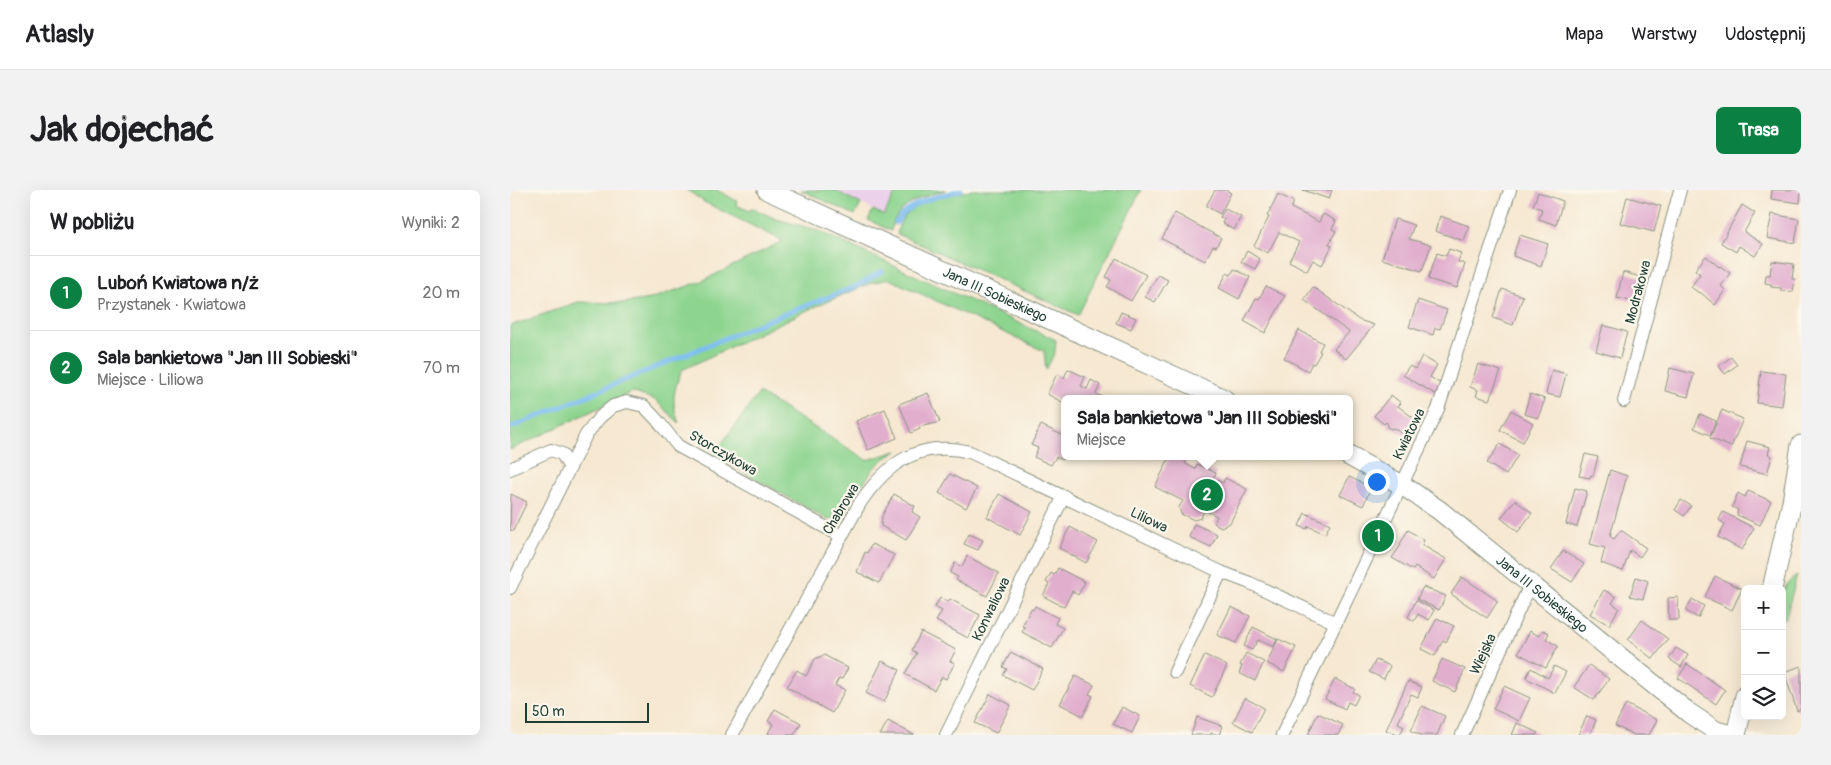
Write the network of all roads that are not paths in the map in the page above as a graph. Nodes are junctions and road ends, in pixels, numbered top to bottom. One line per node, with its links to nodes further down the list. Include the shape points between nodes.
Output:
1 (767, 190): 4 (street, Jana III Sobieskiego)
2 (1510, 190): 10 (street, Kwiatowa, via 1438,409)
3 (1680, 190): 5 (street, Modrakowa)
4 (1215, 395)
5 (1624, 401)
6 (1801, 445): 15 (street)
7 (1353, 458): 10 (street, Jana III Sobieskiego)
8 (570, 468): 9 (street, via 562,454 551,450); 12 (street, Storczykowa, via 586,435 613,406 627,402 644,406 678,446); 16 (street, Storczykowa)
9 (510, 469)
10 (1402, 485): 14 (street, Jana III Sobieskiego, via 1439,510); 17 (street, Kwiatowa)
11 (1064, 496): 12 (street, Chabrowa, via 970,452 929,450 900,460 887,469 869,490); 13 (street, Liliowa); 21 (street, Konwaliowa)
12 (841, 536): 20 (street, Chabrowa)
13 (1221, 572): 17 (street, Liliowa); 18 (street)
14 (1530, 585): 23 (street, Wiejska); 24 (street, Jana III Sobieskiego, via 1689,713 1716,731)
15 (1773, 585)
16 (510, 588)
17 (1336, 623): 22 (street, Kwiatowa)
18 (1175, 672)
19 (1741, 713): 25 (street)
20 (732, 735)
21 (946, 735)
22 (1282, 735)
23 (1462, 735)
24 (1731, 735)
25 (1736, 735)

